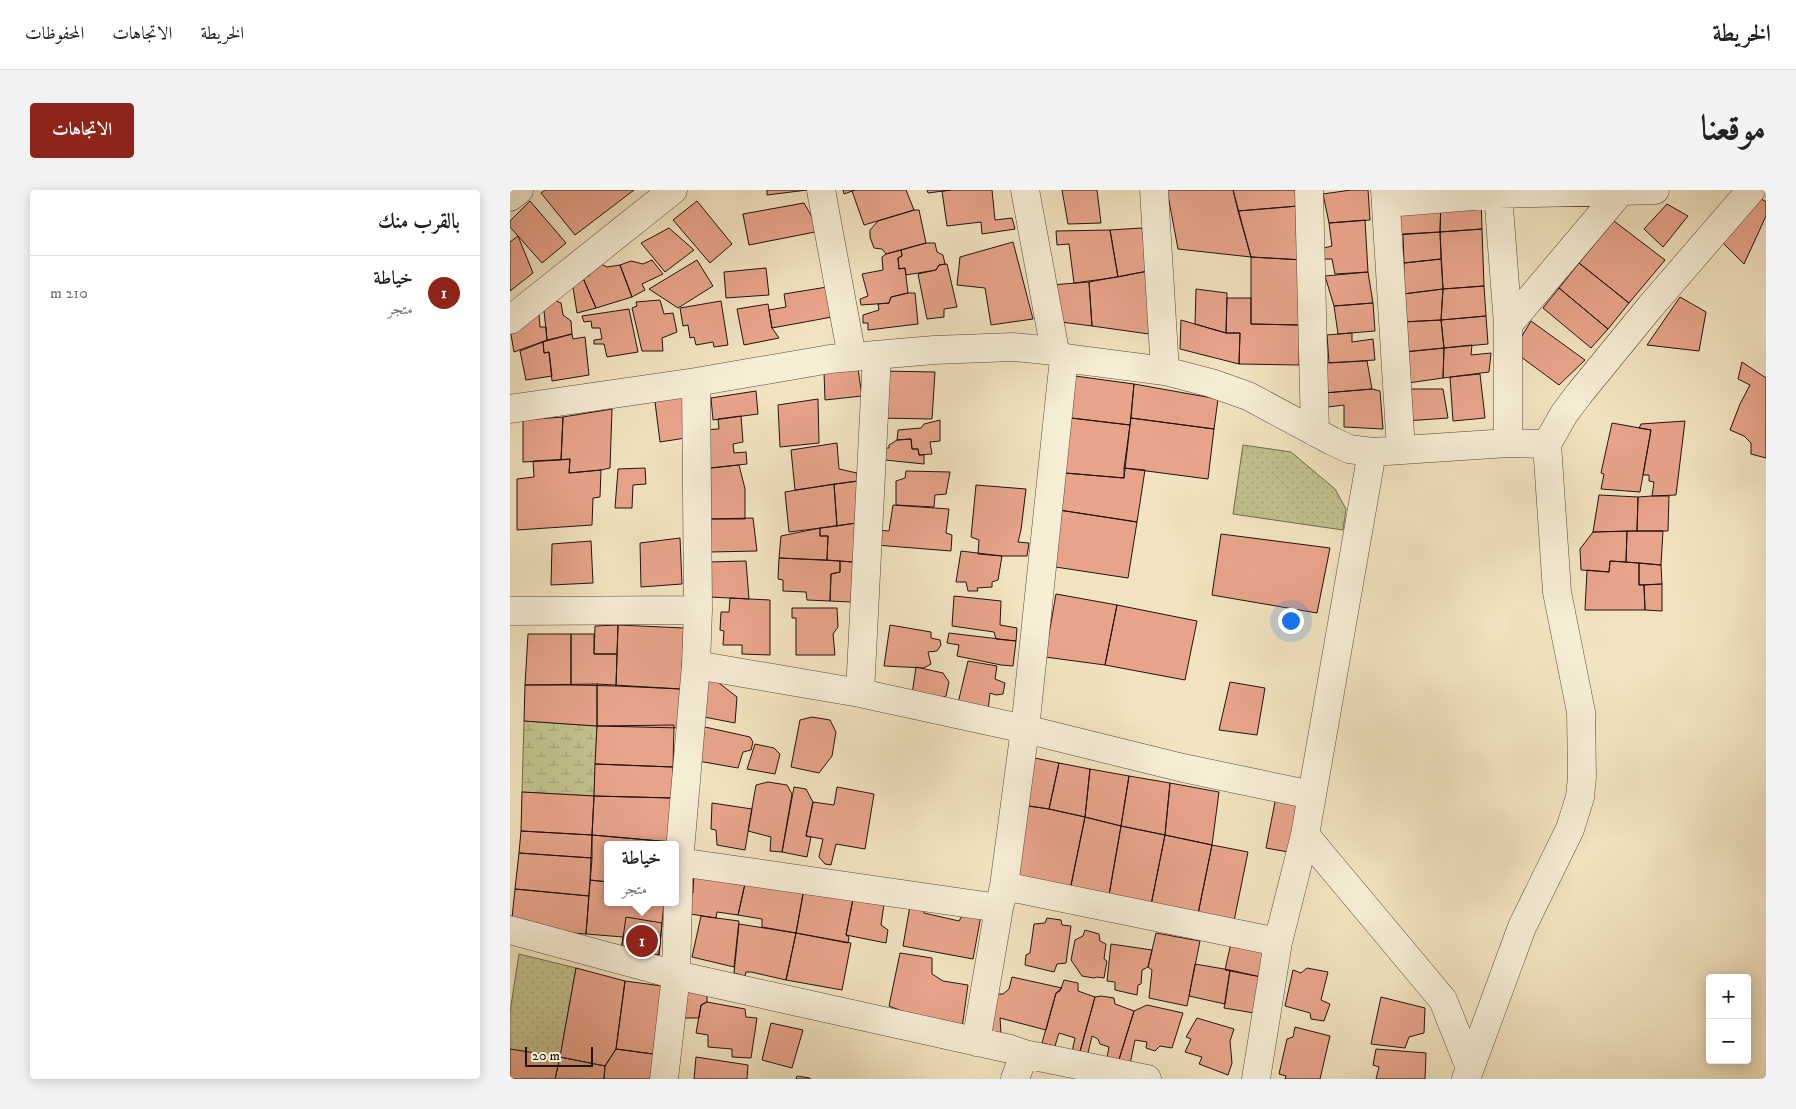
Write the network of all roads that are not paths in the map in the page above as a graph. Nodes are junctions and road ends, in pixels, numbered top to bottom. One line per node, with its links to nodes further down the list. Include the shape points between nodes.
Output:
1 (519, 190): 12 (street)
2 (673, 190): 13 (street)
3 (821, 190): 16 (street)
4 (1025, 190): 15 (street)
5 (1154, 190): 17 (street)
6 (1309, 190): 20 (street)
7 (1655, 190): 9 (street)
8 (1751, 190): 22 (street, via 1579,394)
9 (1621, 191): 10 (street); 14 (street)
10 (1498, 194): 11 (street); 14 (street)
11 (1385, 196): 23 (street)
12 (510, 197)
13 (510, 320)
14 (1508, 325): 21 (street)
15 (1060, 355): 16 (street, via 1013,347); 17 (street); 29 (street)
16 (865, 356): 18 (street); 28 (street)
17 (1165, 371): 20 (street, via 1248,396)
18 (696, 382): 19 (street); 25 (street)
19 (510, 409)
20 (1315, 432): 24 (street, via 1349,449)
21 (1508, 443): 22 (street); 23 (street)
22 (1547, 444): 40 (street, via 1557,592 1581,712 1580,797 1570,829 1522,927)
23 (1401, 450): 24 (street)
24 (1372, 452): 30 (street)
25 (698, 610): 26 (street); 27 (street)
26 (510, 611)
27 (696, 665): 28 (street); 32 (street)
28 (860, 693): 29 (street)
29 (1025, 729): 30 (street, via 1183,768); 33 (street)
30 (1312, 795): 31 (street)
31 (1305, 835): 36 (street); 40 (street, via 1443,1000)
32 (679, 862): 33 (street)
33 (1001, 897): 36 (street); 38 (street)
34 (678, 906): 37 (street)
35 (510, 930): 37 (street)
36 (1278, 942): 44 (street)
37 (676, 975): 38 (street); 41 (street)
38 (976, 1042): 39 (street)
39 (1024, 1054): 42 (street); 43 (street)
40 (1468, 1073)
41 (664, 1079)
42 (1015, 1079)
43 (1147, 1079)
44 (1256, 1079)

